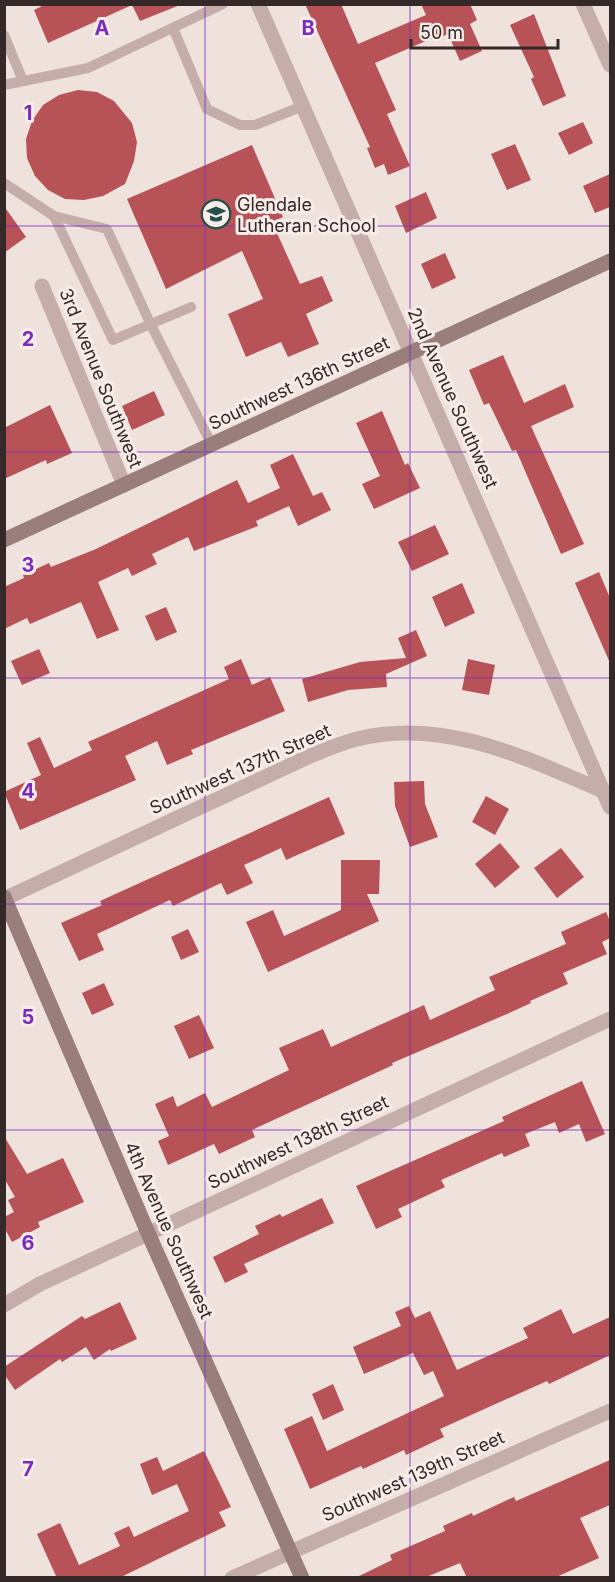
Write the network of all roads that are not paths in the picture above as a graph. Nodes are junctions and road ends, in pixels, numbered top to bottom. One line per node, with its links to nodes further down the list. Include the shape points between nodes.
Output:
1 (223, 4): 4 (lane)
2 (258, 4): 9 (street, 2nd Avenue Southwest)
3 (583, 4): 6 (street)
4 (173, 28): 7 (lane, via 88,68); 9 (lane, via 207,109 240,125 255,125)
5 (4, 35): 7 (lane)
6 (610, 65)
7 (23, 81): 8 (lane)
8 (5, 86)
9 (303, 106): 16 (street, 2nd Avenue Southwest)
10 (4, 183): 11 (lane)
11 (54, 216): 15 (lane, via 107,229); 15 (lane, via 113,340)
12 (610, 261): 16 (street, Southwest 136th Street)
13 (42, 286): 18 (street, 3rd Avenue Southwest)
14 (191, 306): 15 (lane)
15 (151, 325): 17 (lane)
16 (412, 353): 17 (street, Southwest 136th Street); 20 (street, 2nd Avenue Southwest)
17 (212, 445): 18 (street, Southwest 136th Street)
18 (124, 485): 19 (street, Southwest 136th Street)
19 (4, 540)
20 (603, 790): 21 (street, 2nd Avenue Southwest); 22 (street, Southwest 137th Street, via 472,740 414,733 358,739 310,756)
21 (610, 807)
22 (5, 898): 24 (street, 4th Avenue Southwest)
23 (610, 1019): 24 (street, Southwest 138th Street)
24 (148, 1233): 25 (street, Southwest 138th Street); 27 (street, 4th Avenue Southwest)
25 (4, 1305)
26 (610, 1411): 27 (street, Southwest 139th Street)
27 (290, 1551): 28 (street, Southwest 139th Street); 29 (street, 4th Avenue Southwest)
28 (232, 1578)
29 (302, 1578)

